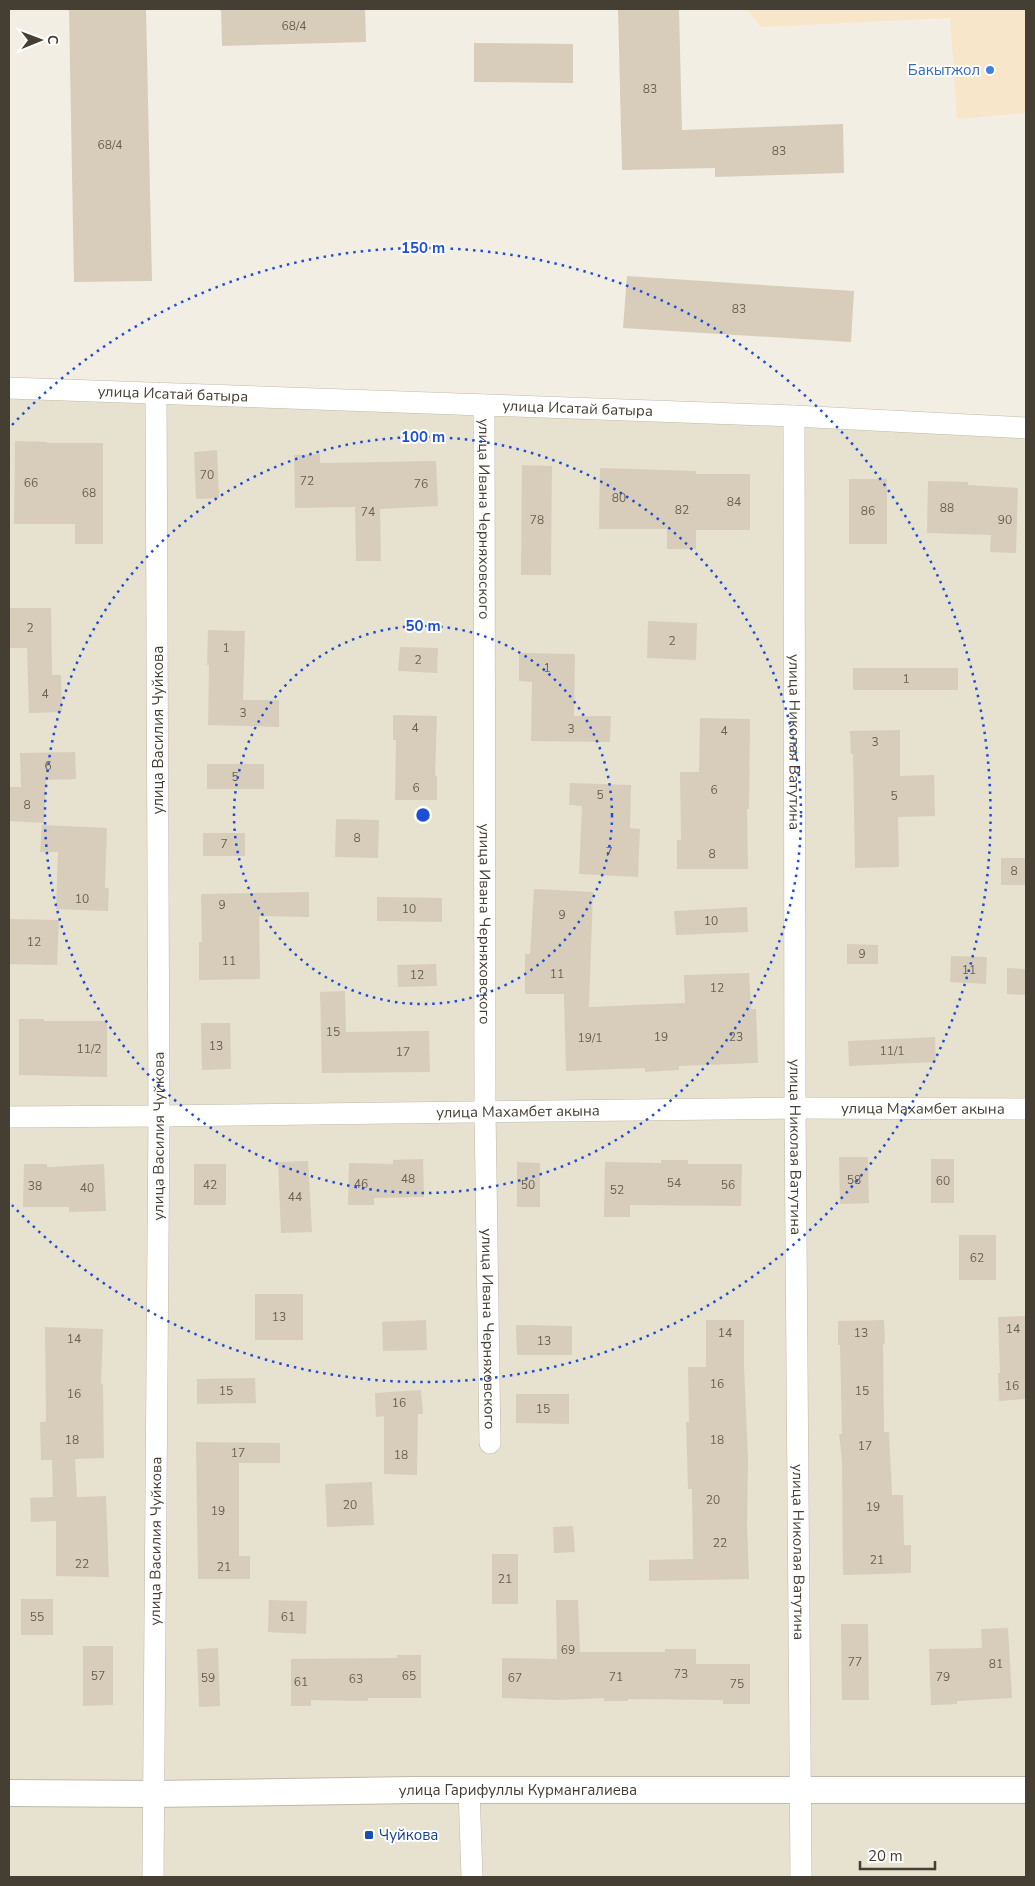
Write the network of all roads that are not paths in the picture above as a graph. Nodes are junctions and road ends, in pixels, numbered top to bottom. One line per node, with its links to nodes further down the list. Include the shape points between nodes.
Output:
1 (9, 388): 2 (street, улица Исатай батыра)
2 (156, 393): 3 (street, улица Исатай батыра); 9 (street, улица Василия Чуйкова)
3 (484, 405): 4 (street, улица Исатай батыра); 8 (street, улица Ивана Черняховского)
4 (794, 416): 5 (street, улица Исатай батыра); 6 (street, улица Николая Ватутина)
5 (1026, 428)
6 (795, 1108): 7 (street, улица Махамбет акына); 8 (street, улица Махамбет акына); 14 (street, улица Николая Ватутина)
7 (1026, 1109)
8 (484, 1111): 9 (street, улица Махамбет акына); 11 (street, улица Ивана Черняховского)
9 (159, 1116): 10 (street, улица Махамбет акына); 16 (street, улица Василия Чуйкова)
10 (9, 1117)
11 (490, 1443)
12 (470, 1790): 14 (street, улица Гарифуллы Курмангалиева); 16 (street, улица Гарифуллы Курмангалиева); 18 (street)
13 (1026, 1790): 14 (street, улица Гарифуллы Курмангалиева)
14 (801, 1791): 19 (street, улица Николая Ватутина)
15 (9, 1793): 16 (street, улица Гарифуллы Курмангалиева)
16 (153, 1794): 17 (street, улица Василия Чуйкова)
17 (153, 1877)
18 (472, 1877)
19 (801, 1877)

